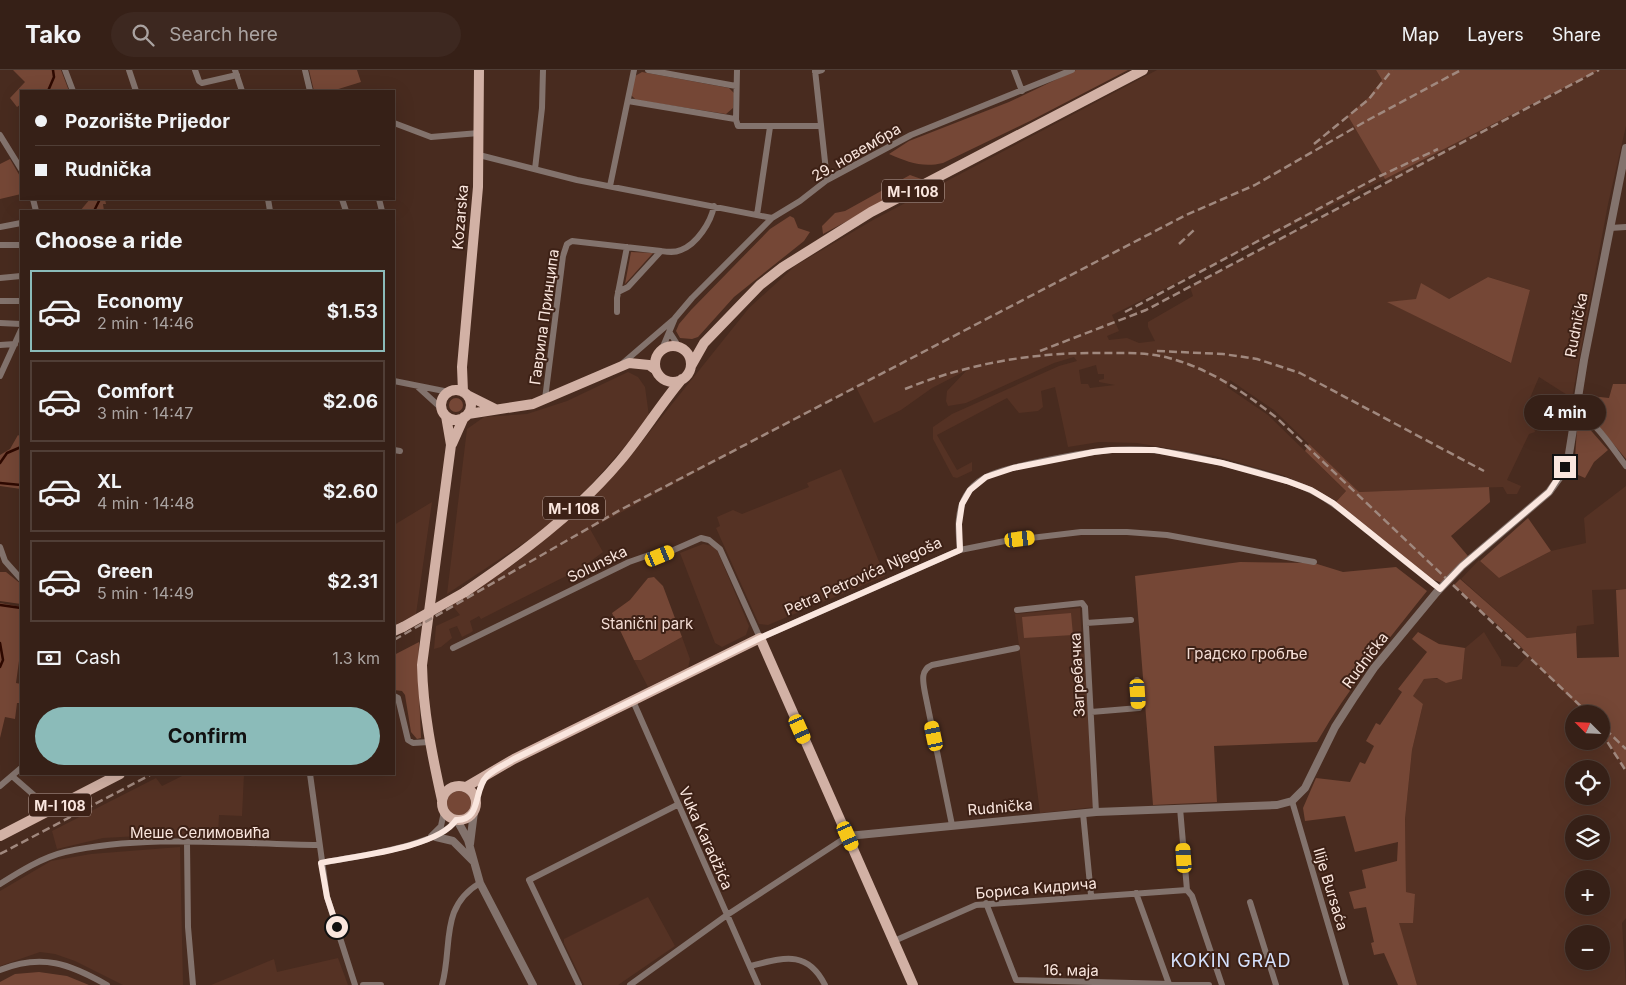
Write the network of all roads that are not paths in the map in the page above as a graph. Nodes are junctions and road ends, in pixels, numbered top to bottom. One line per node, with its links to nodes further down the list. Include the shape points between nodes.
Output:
1 (65, 70): 16 (street)
2 (128, 70): 17 (street)
3 (195, 70): 14 (street, via 202,83)
4 (305, 70): 19 (street)
5 (479, 70): 26 (main road, Kozarska)
6 (543, 70): 31 (street)
7 (634, 70): 21 (street)
8 (648, 70): 15 (street)
9 (737, 70): 15 (street)
10 (1014, 70): 20 (street)
11 (1072, 70): 20 (street, 29. новембра)
12 (1143, 70): 56 (main road, M-I 108, via 871,212 803,254 760,285)
13 (818, 71): 24 (street)
14 (236, 73): 18 (street)
15 (736, 86): 22 (street)
16 (73, 90)
17 (136, 90)
18 (242, 90)
19 (310, 90)
20 (1022, 92): 32 (street, 29. новембра, via 911,135)
21 (628, 101): 22 (street); 33 (street)
22 (736, 119): 25 (street, via 740,127)
23 (395, 122): 26 (street, via 431,137)
24 (821, 126): 25 (street); 32 (street)
25 (770, 128): 35 (street)
26 (479, 133): 29 (main road, Kozarska)
27 (0, 136): 30 (street)
28 (1626, 148): 40 (street, Rudnička)
29 (479, 155): 31 (street); 64 (main road, Kozarska)
30 (20, 167)
31 (535, 170): 33 (street)
32 (827, 180): 36 (street, 29. новембра)
33 (610, 186): 34 (street)
34 (714, 206): 35 (street); 44 (street, Гаврила Принципа, via 704,230 688,246 674,252)
35 (757, 215): 36 (street)
36 (772, 218): 51 (street, 29. новембра)
37 (20, 223): 38 (street)
38 (0, 227)
39 (1626, 227): 40 (street)
40 (1610, 228): 77 (street, Rudnička)
41 (0, 245): 42 (street)
42 (20, 245)
43 (627, 247): 44 (street, Гаврила Принципа); 47 (street); 73 (street, Гаврила Принципа, via 572,241 564,248)
44 (661, 251): 47 (street, via 628,287)
45 (20, 276): 46 (street)
46 (0, 278)
47 (618, 292): 50 (street)
48 (0, 301): 49 (street)
49 (20, 301)
50 (617, 312)
51 (676, 318): 55 (street, 29. новембра); 62 (street)
52 (0, 323): 53 (street)
53 (20, 324)
54 (20, 332): 57 (street)
55 (670, 333): 59 (street); 60 (street, 29. новембра)
56 (704, 342): 59 (main road, M-I 108); 63 (main road, M-I 108)
57 (15, 344): 58 (street); 66 (street)
58 (0, 345)
59 (682, 349): 60 (main road, M-I 108, via 668,347); 63 (main road, via 690,360)
60 (660, 351): 61 (main road); 65 (main road)
61 (637, 363): 62 (main road); 65 (main road)
62 (619, 366): 73 (main road)
63 (690, 366): 68 (main road, M-I 108)
64 (462, 367): 71 (main road); 72 (main road)
65 (656, 370): 67 (main road)
66 (0, 376)
67 (664, 379): 68 (main road, via 675,382); 74 (main road)
68 (682, 379): 74 (main road, M-I 108)
69 (395, 381): 70 (street)
70 (417, 386): 71 (street); 76 (street)
71 (450, 391): 72 (main road); 76 (main road, via 442,398)
72 (465, 394): 75 (main road); 78 (main road, via 470,404)
73 (545, 399): 75 (main road, via 517,408)
74 (664, 403): 90 (main road, M-I 108, bridge, via 619,462 530,546 465,592)
75 (496, 409): 78 (main road)
76 (444, 412): 78 (main road, via 455,420); 79 (main road)
77 (1574, 414): 80 (street, via 1590,421); 86 (street, Rudnička, via 1567,462 1554,487)
78 (466, 415): 79 (main road)
79 (451, 445): 98 (main road, via 422,665)
80 (1626, 466)
81 (0, 547): 84 (street)
82 (960, 550): 83 (street, Petra Petrovića Njegoša, via 1034,537 1127,532 1167,535); 86 (street, via 962,504 970,490 986,477 1013,468 1094,452 1155,450 1228,464 1311,490 1333,503); 91 (street, Petra Petrovića Njegoša)
83 (1314, 562)
84 (3, 563): 85 (street)
85 (20, 578)
86 (1440, 589): 108 (street, Rudnička, via 1374,668 1335,727 1305,788)
87 (1017, 610): 89 (street, Загребачка, via 1082,603)
88 (1131, 620): 89 (street)
89 (1086, 623): 97 (street, Загребачка)
90 (398, 629)
91 (760, 638): 92 (street, Solunska, via 720,549 701,538 660,556 649,555 629,562); 96 (main road, Petra Petrovića Njegoša); 119 (main road)
92 (453, 648)
93 (1017, 648): 117 (street, via 932,665 924,674)
94 (1137, 680): 97 (street, via 1138,708)
95 (395, 696): 98 (street, via 408,740 413,743)
96 (633, 701): 104 (main road, Petra Petrovića Njegoša, via 514,759); 109 (street, Vuka Karadžića)
97 (1091, 712): 114 (street, Загребачка)
98 (429, 742): 100 (main road)
99 (20, 769): 103 (street)
100 (436, 770): 106 (main road, via 443,779); 107 (main road)
101 (118, 775): 112 (main road, M-I 108)
102 (310, 775): 123 (street)
103 (12, 776): 105 (street); 112 (street)
104 (486, 777): 106 (main road, Petra Petrovića Njegoša); 110 (main road)
105 (0, 786)
106 (461, 787): 107 (main road, via 446,792); 110 (main road, via 472,792)
107 (442, 800): 113 (main road)
108 (1292, 801): 111 (street, Rudnička, via 1277,805); 155 (street, Ilije Bursaća)
109 (677, 805): 134 (street, Vuka Karadžića); 147 (street, via 529,880)
110 (475, 807): 116 (main road, via 467,818); 124 (street)
111 (1180, 808): 114 (street, Rudnička); 129 (street)
112 (51, 810): 118 (main road, M-I 108)
113 (444, 812): 116 (main road); 121 (street, via 438,830)
114 (1096, 812): 115 (street, Rudnička)
115 (1083, 813): 117 (street, Rudnička); 131 (street)
116 (456, 820): 120 (street); 124 (street)
117 (952, 825): 119 (street, Rudnička)
118 (0, 836)
119 (848, 836): 134 (street); 135 (main road)
120 (436, 837): 121 (street); 125 (street, via 453,841)
121 (426, 840): 126 (street)
122 (187, 843): 123 (street, Меше Селимовића); 128 (street, Меше Селимовића, via 118,845 63,852); 141 (street, via 188,927)
123 (319, 845): 126 (street)
124 (471, 851): 125 (street)
125 (474, 861): 127 (street)
126 (321, 863): 142 (street, via 327,897)
127 (480, 883): 145 (street, via 462,896 455,907); 146 (street)
128 (0, 884)
129 (1187, 890): 130 (street, Бориса Kидрича); 153 (street, via 1192,896)
130 (1136, 893): 131 (street, Бориса Kидрича); 139 (street)
131 (1091, 895): 133 (street, Бориса Kидрича)
132 (1250, 902): 154 (street)
133 (986, 903): 135 (street, Бориса Kидрича, via 966,908); 138 (street, 16. маја, via 1016,980)
134 (727, 916): 136 (street, Vuka Karadžića); 148 (street)
135 (894, 941): 151 (main road)
136 (750, 966): 149 (street, Vuka Karadžića); 150 (street, via 777,959 799,960 817,969)
137 (0, 970): 140 (street, via 17,963 57,962)
138 (1127, 984): 139 (street, 16. маја)
139 (1169, 984): 152 (street, 16. маја)
140 (107, 985)
141 (193, 985)
142 (355, 985)
143 (363, 985): 144 (street)
144 (381, 985)
145 (442, 985)
146 (533, 985)
147 (579, 985)
148 (630, 985)
149 (758, 985)
150 (825, 985)
151 (913, 985)
152 (1209, 985)
153 (1222, 985)
154 (1276, 985)
155 (1346, 985)

